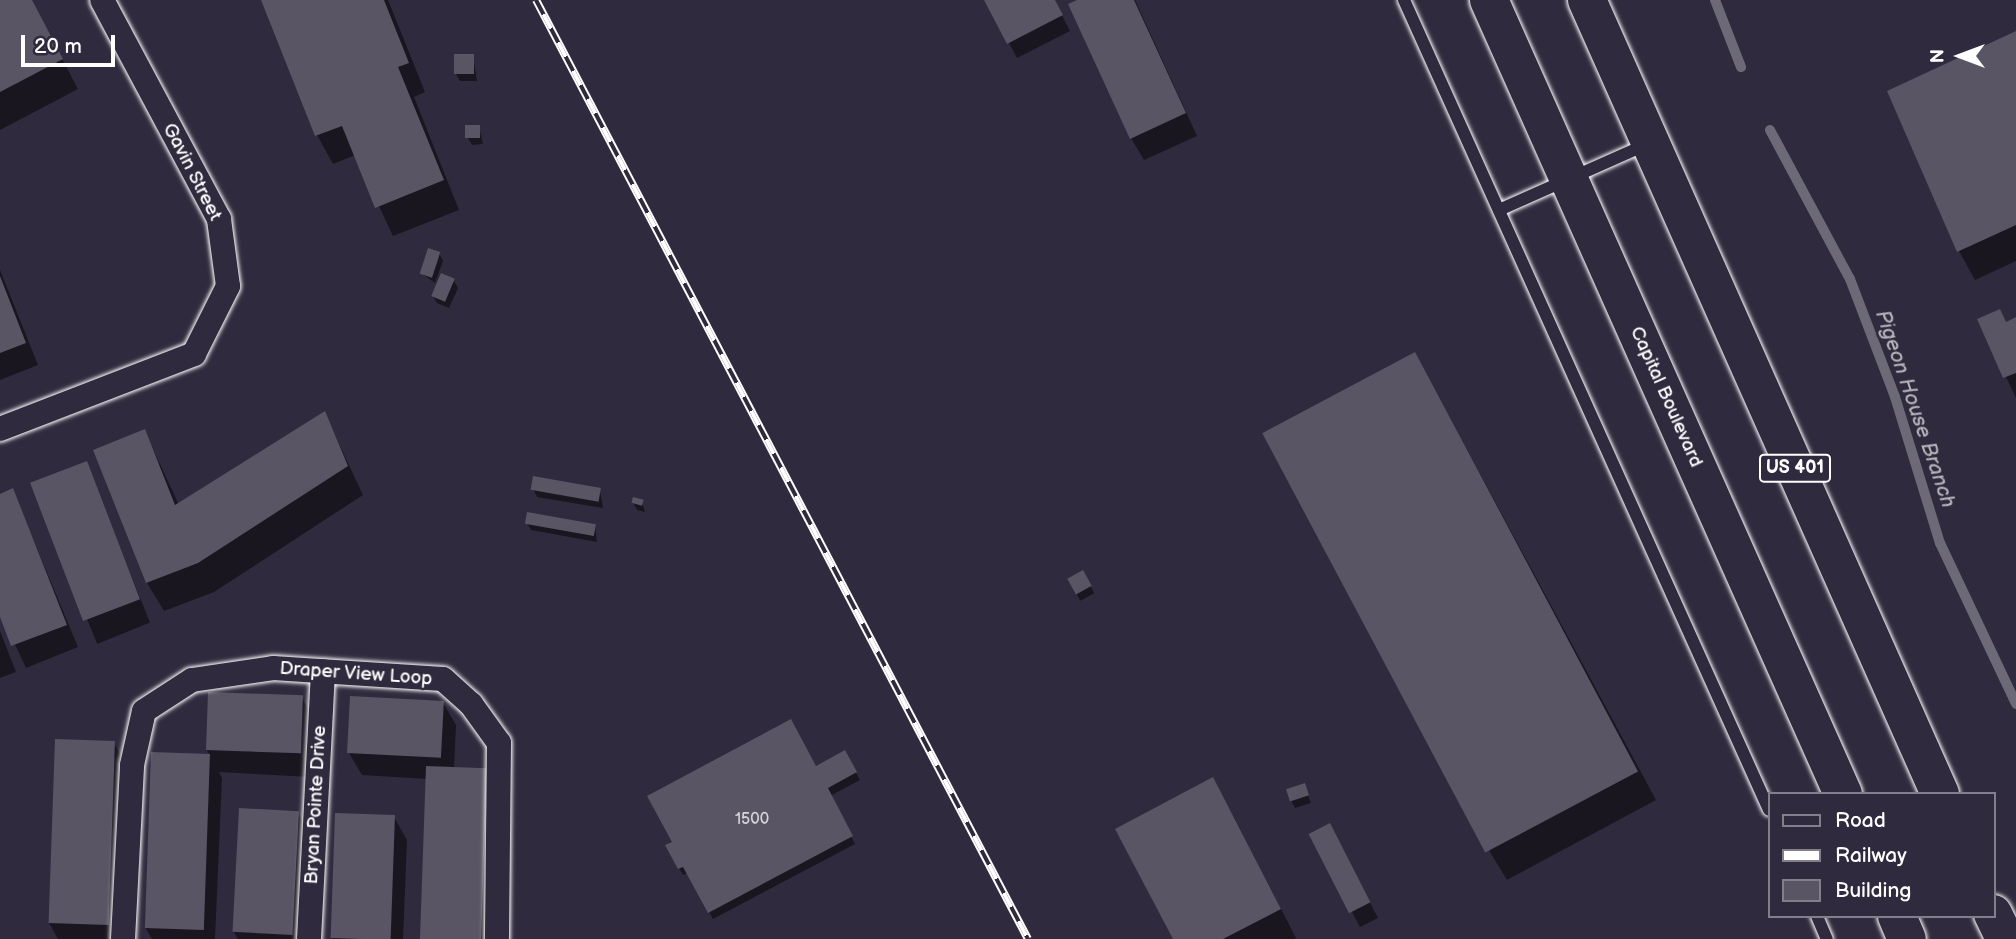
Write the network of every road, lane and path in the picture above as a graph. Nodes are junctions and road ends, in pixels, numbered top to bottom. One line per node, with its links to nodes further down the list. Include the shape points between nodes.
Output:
1 (102, 0): 8 (street, Gavin Street, via 219,219 228,286 194,354)
2 (1404, 0): 7 (lane)
3 (1489, 0): 6 (main road, Capital Boulevard)
4 (1587, 0): 5 (main road, US 401)
5 (1651, 142): 6 (lane); 11 (main road, US 401)
6 (1569, 179): 7 (lane); 10 (main road, Capital Boulevard)
7 (1499, 210): 12 (lane)
8 (0, 429)
9 (323, 671): 16 (street, Draper View Loop, via 274,668 191,680 144,710 132,765); 17 (street, Bryan Pointe Drive); 18 (street, Draper View Loop, via 443,679 471,704 499,743)
10 (1842, 792)
11 (1939, 792)
12 (1768, 808)
13 (1818, 918): 19 (lane)
14 (1898, 918): 20 (main road)
15 (1995, 918): 21 (main road)
16 (123, 939)
17 (309, 939)
18 (497, 939)
19 (1827, 939)
20 (1908, 939)
21 (2004, 939)

